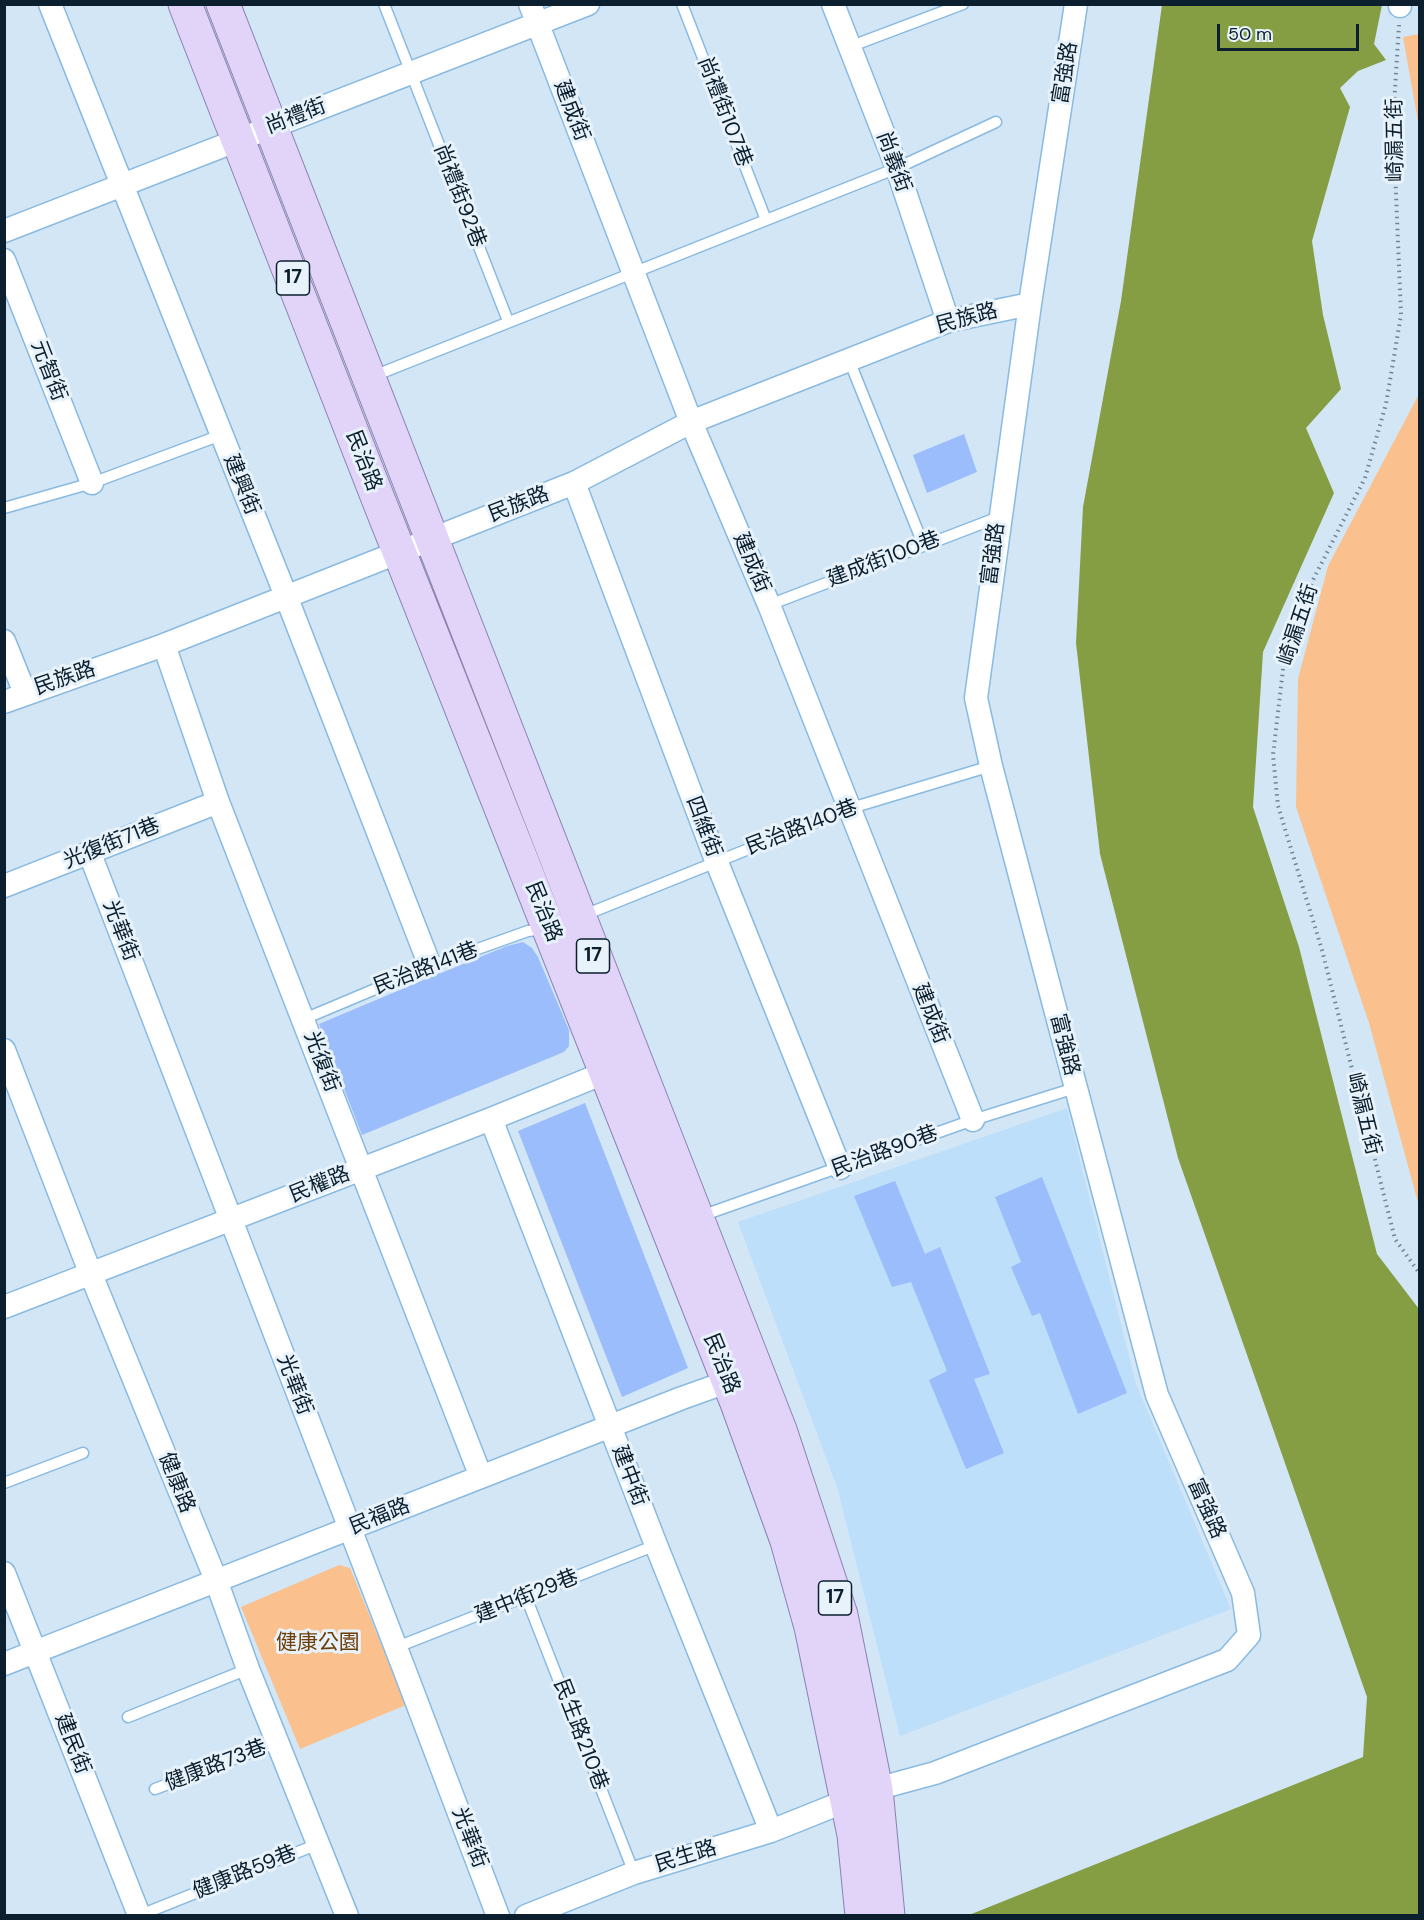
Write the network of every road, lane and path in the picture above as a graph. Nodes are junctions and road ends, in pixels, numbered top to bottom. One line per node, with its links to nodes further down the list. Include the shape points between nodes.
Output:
1 (50, 4): 18 (street, 建興街)
2 (185, 4): 16 (main road, 民治路 / 17)
3 (223, 4): 15 (main road, 民治路 / 17)
4 (384, 4): 13 (lane, 尚禮街92巷)
5 (588, 4): 11 (street, 尚禮街)
6 (682, 4): 19 (lane, 尚禮街107巷)
7 (833, 4): 12 (street, 尚義街)
8 (963, 4): 12 (lane)
9 (1076, 4): 23 (street, 富強路)
10 (1400, 5): 63 (path, 崎漏五街, via 1393,121 1401,315 1386,404 1365,478 1313,580 1284,661 1273,755 1278,806 1322,950 1395,1239)
11 (534, 14): 13 (street, 尚禮街); 22 (street, 建成街)
12 (849, 47): 17 (street, 尚義街)
13 (411, 71): 15 (street, 尚禮街); 24 (lane, 尚禮街92巷)
14 (996, 122): 17 (lane)
15 (273, 125): 16 (street, 尚禮街); 27 (main road, 民治路 / 17)
16 (239, 139): 18 (street, 尚禮街); 36 (main road, 民治路 / 17)
17 (897, 168): 19 (lane); 25 (street, 尚義街)
18 (124, 186): 20 (street, 尚禮街); 29 (street, 建興街)
19 (766, 220): 22 (lane)
20 (4, 231)
21 (4, 260): 30 (street, 元智街)
22 (633, 273): 24 (lane); 28 (street, 建成街)
23 (1030, 304): 25 (street, 民族路); 33 (street, 富強路)
24 (508, 321): 27 (lane)
25 (948, 321): 26 (street, 民族路)
26 (849, 360): 28 (street, 民族路); 35 (lane)
27 (368, 378): 34 (main road, 民治路 / 17)
28 (691, 422): 31 (street, 民族路); 38 (street, 建成街)
29 (221, 435): 30 (lane); 37 (street, 建興街)
30 (92, 483): 32 (lane)
31 (574, 483): 34 (street, 民族路); 47 (street, 四維街)
32 (4, 508)
33 (999, 517): 35 (lane, 建成街100巷); 43 (street, 富強路, via 976,698)
34 (432, 539): 36 (street, 民族路); 49 (main road, 民治路 / 17)
35 (923, 544): 38 (lane, 建成街100巷)
36 (400, 552): 37 (street, 民族路); 49 (main road, 民治路 / 17)
37 (286, 596): 40 (street, 民族路); 50 (street, 建興街)
38 (769, 606): 45 (street, 建成街)
39 (4, 641): 41 (street)
40 (164, 645): 41 (street, 民族路); 44 (street, 光復街)
41 (25, 693): 42 (street, 民族路)
42 (4, 702)
43 (991, 766): 45 (lane, 民治路140巷); 55 (street, 富強路)
44 (218, 802): 46 (street, 光復街71巷); 51 (street, 光復街)
45 (848, 809): 47 (lane, 民治路140巷); 57 (street, 建成街)
46 (90, 854): 48 (street, 光復街71巷); 61 (street, 光華街)
47 (716, 861): 49 (lane, 民治路140巷); 59 (street, 四維街)
48 (4, 885)
49 (564, 923): 50 (lane, 民治路141巷, via 528,931); 53 (main road, 民治路 / 17)
50 (430, 966): 51 (lane, 民治路141巷)
51 (304, 1019): 58 (street, 光復街)
52 (4, 1050): 54 (street, 健康路)
53 (620, 1066): 56 (street, 民權路); 60 (main road, 民治路 / 17); 65 (main road, 民治路 / 17)
54 (11, 1088): 62 (street, 健康路)
55 (1075, 1088): 57 (lane, 民治路90巷); 82 (street, 富強路, via 1157,1395 1243,1593 1250,1635 1227,1660 935,1773)
56 (490, 1119): 58 (street, 民權路); 66 (street, 建中街)
57 (973, 1120): 59 (lane, 民治路90巷)
58 (362, 1168): 61 (street, 民權路); 68 (street, 光復街)
59 (840, 1168): 60 (lane, 民治路90巷)
60 (696, 1218): 65 (main road, 民治路 / 17)
61 (231, 1220): 62 (street, 民權路); 70 (street, 光華街)
62 (90, 1272): 64 (street, 民權路); 73 (street, 健康路)
63 (1419, 1274)
64 (4, 1307)
65 (742, 1377): 66 (street, 民福路); 82 (main road, 民治路 / 17, via 780,1430 841,1615)
66 (611, 1427): 68 (street, 民福路); 71 (street, 建中街)
67 (83, 1453): 69 (lane)
68 (481, 1477): 70 (street, 民福路)
69 (4, 1483)
70 (349, 1530): 73 (street, 民福路); 75 (street, 光華街)
71 (656, 1545): 74 (lane, 建中街29巷); 83 (street, 建中街)
72 (4, 1573): 76 (street, 建民街)
73 (216, 1580): 76 (street, 民福路); 78 (street, 健康路)
74 (526, 1598): 75 (lane, 建中街29巷); 86 (lane, 民生路210巷)
75 (397, 1647): 89 (street, 光華街)
76 (36, 1652): 77 (street, 民福路); 87 (street, 建民街)
77 (4, 1664)
78 (248, 1669): 79 (lane); 80 (street, 健康路)
79 (128, 1717)
80 (278, 1742): 81 (lane, 健康路73巷); 85 (street, 健康路)
81 (155, 1790)
82 (862, 1794): 83 (street, 民生路); 84 (main road, 民治路 / 17)
83 (771, 1831): 86 (street, 民生路)
84 (868, 1833): 91 (main road, 17); 92 (main road, 17)
85 (318, 1844): 87 (lane, 健康路59巷); 88 (street, 健康路)
86 (634, 1873): 90 (street, 民生路)
87 (139, 1915)
88 (347, 1916)
89 (498, 1916)
90 (526, 1916)
91 (862, 1916)
92 (888, 1916)

